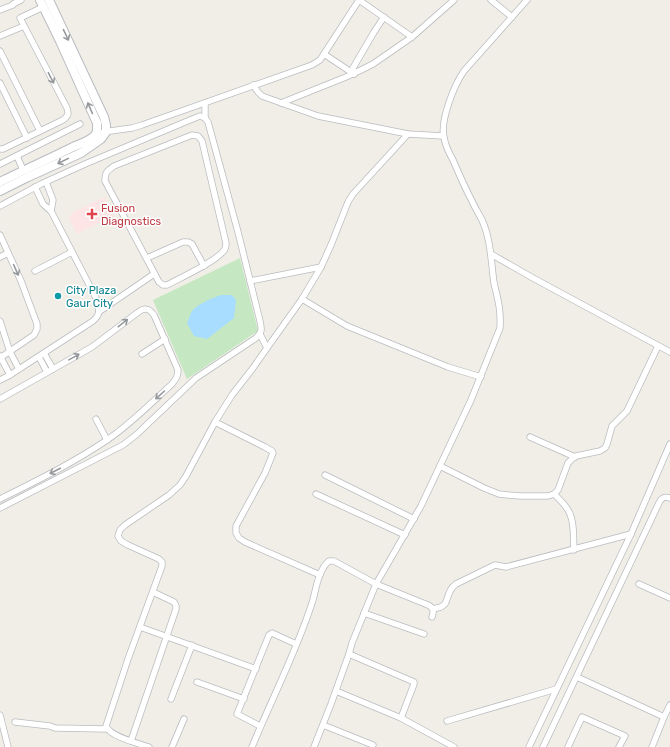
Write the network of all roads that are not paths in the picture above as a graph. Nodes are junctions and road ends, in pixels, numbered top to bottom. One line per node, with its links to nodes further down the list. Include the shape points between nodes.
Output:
1 (21, 0): 7 (street)
2 (49, 0): 26 (street, one-way to 26, via 104,117)
3 (359, 0): 10 (street); 16 (street)
4 (454, 0): 14 (street)
5 (490, 0): 11 (street)
6 (527, 0): 11 (street)
7 (12, 2): 9 (street, via 13,5)
8 (42, 3): 12 (street, via 20,18); 25 (street, one-way to 8, via 97,123)
9 (0, 10)
10 (384, 17): 14 (street); 17 (street, via 353,68)
11 (512, 17): 28 (street, via 458,80 445,117)
12 (24, 26): 13 (street); 24 (street, one-way to 24, via 68,112 63,120)
13 (0, 36)
14 (412, 37): 17 (street)
15 (0, 51): 24 (street)
16 (324, 54): 17 (street); 19 (street, via 312,65)
17 (354, 74): 21 (street)
18 (0, 83): 29 (street)
19 (254, 85): 20 (street); 21 (street, via 262,96)
20 (205, 103): 22 (street); 26 (street, via 132,128)
21 (281, 103): 27 (street, via 318,116)
22 (205, 118): 35 (street, via 200,116); 53 (street)
23 (80, 124): 33 (street)
24 (40, 131): 29 (street)
25 (97, 132): 26 (street); 30 (street)
26 (106, 132): 32 (street, via 101,140)
27 (408, 134): 28 (street); 50 (street, via 350,198)
28 (443, 136): 46 (street, via 482,220)
29 (26, 138): 31 (street)
30 (81, 143): 32 (street); 36 (street)
31 (0, 149)
32 (81, 153): 35 (street); 40 (street, one-way to 40)
33 (17, 156): 34 (street); 36 (street)
34 (0, 164)
35 (85, 164): 38 (street)
36 (23, 170): 37 (street)
37 (0, 182)
38 (46, 182): 39 (street); 42 (street, via 53,200)
39 (35, 187): 41 (street); 42 (street, via 42,204)
40 (0, 191)
41 (0, 206)
42 (51, 211): 44 (street)
43 (0, 235): 45 (street)
44 (72, 252): 51 (street); 55 (street, via 97,300)
45 (8, 253): 47 (street); 61 (street, one-way to 61, via 37,324 34,335)
46 (491, 254): 59 (street); 71 (street, via 501,317 500,328)
47 (0, 257)
48 (146, 258): 49 (street, via 188,242 192,244); 49 (street, via 105,181 105,174 114,166 192,135 198,136 202,141 226,243 220,254); 52 (street)
49 (204, 266): 52 (street, via 167,285 159,282)
50 (320, 266): 53 (street); 54 (street)
51 (35, 271)
52 (154, 274): 55 (street)
53 (250, 282): 57 (street, via 261,326)
54 (302, 300): 60 (street); 71 (street, via 347,326 448,367)
55 (100, 311): 63 (street, via 97,318)
56 (0, 321): 61 (street)
57 (260, 334): 60 (street); 86 (street, via 196,378 123,445)
58 (165, 339): 64 (street); 68 (street, one-way to 58, via 92,347 141,310 152,311); 77 (street, one-way to 77, via 178,370 176,380)
59 (658, 346): 62 (street); 79 (street, via 627,411 612,426 605,448)
60 (267, 348): 75 (street)
61 (10, 352): 65 (street); 67 (street)
62 (670, 352)
63 (44, 353): 66 (street); 68 (street)
64 (142, 354)
65 (0, 357): 70 (street)
66 (38, 357): 67 (street); 69 (street)
67 (19, 369): 70 (street)
68 (53, 369): 69 (street)
69 (47, 372): 73 (street)
70 (10, 375): 72 (street)
71 (481, 377): 80 (street)
72 (0, 380)
73 (0, 399)
74 (96, 419): 77 (street)
75 (215, 422): 91 (street, via 273,453 236,526 239,538); 94 (street, via 180,485 120,530 118,536 121,541 162,562)
76 (530, 437): 79 (street)
77 (107, 440): 85 (street, one-way to 85, via 70,464)
78 (670, 444): 88 (street)
79 (575, 457): 83 (street, via 568,463)
80 (440, 466): 83 (street, via 498,494); 87 (street)
81 (325, 475): 87 (street)
82 (316, 494): 89 (street)
83 (554, 494): 90 (street, via 570,514)
84 (670, 498): 106 (street, via 665,497 659,503)
85 (0, 499)
86 (0, 508)
87 (414, 519): 89 (street)
88 (631, 534): 90 (street); 108 (street)
89 (405, 535): 92 (street)
90 (574, 550): 96 (street, via 504,568 495,565 456,584 449,592 445,604)
91 (320, 575): 92 (street, via 325,564 334,561); 102 (street)
92 (376, 584): 96 (street); 97 (street)
93 (639, 584): 95 (street)
94 (153, 592): 99 (street); 101 (street, via 174,602 176,606)
95 (670, 598)
96 (433, 609): 98 (street)
97 (364, 613): 100 (street); 104 (street)
98 (432, 617)
99 (140, 627): 101 (street); 121 (street, via 106,726)
100 (424, 634)
101 (167, 636): 103 (street); 122 (street)
102 (296, 644): 105 (street, via 270,634); 120 (street)
103 (192, 645): 105 (street); 110 (street)
104 (350, 654): 109 (street); 115 (street, via 414,682)
105 (256, 669): 111 (street)
106 (577, 677): 114 (street); 131 (street)
107 (197, 682): 111 (street)
108 (556, 689): 117 (street); 130 (street)
109 (336, 690): 115 (street); 119 (street)
110 (171, 699)
111 (244, 699): 120 (street, via 237,714)
112 (670, 705): 114 (street)
113 (0, 715): 124 (street)
114 (664, 717): 134 (street)
115 (401, 718): 129 (street)
116 (184, 719): 126 (street)
117 (447, 721)
118 (15, 722): 121 (street, via 55,728)
119 (323, 725): 123 (street); 128 (street)
120 (260, 726): 127 (street)
121 (108, 729): 122 (street)
122 (131, 741): 125 (street)
123 (373, 745)
124 (8, 747)
125 (149, 747)
126 (172, 747)
127 (252, 747)
128 (314, 747)
129 (454, 747)
130 (529, 747)
131 (543, 747)
132 (568, 747): 133 (street, via 582,717 625,736)
133 (619, 747)
134 (652, 747)

